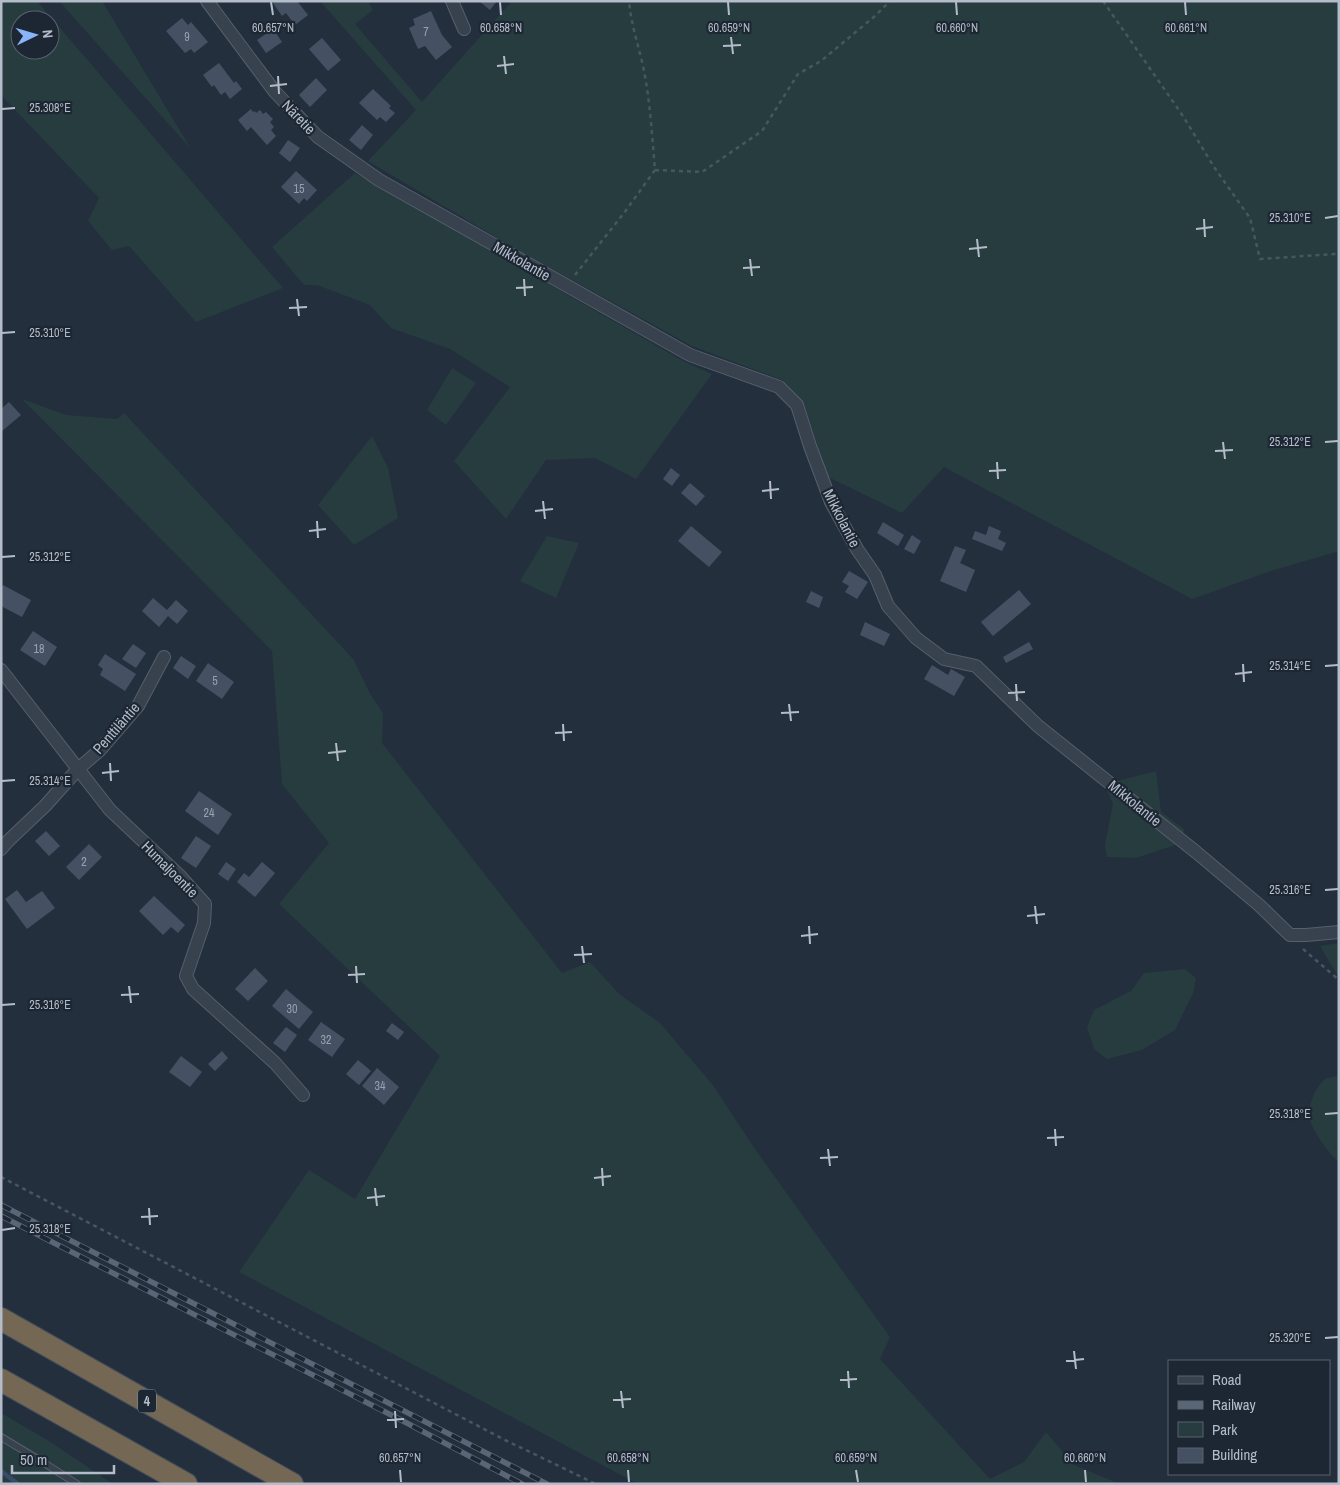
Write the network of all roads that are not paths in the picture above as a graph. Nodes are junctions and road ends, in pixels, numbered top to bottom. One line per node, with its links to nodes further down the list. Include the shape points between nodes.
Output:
1 (207, 1): 4 (street, Näretie, via 276,92)
2 (452, 1): 3 (street)
3 (464, 29)
4 (318, 137): 9 (street, Mikkolantie, via 379,180 690,355 779,387 797,405 831,502 875,575 888,606 916,638 944,659 976,666 1038,726 1196,852 1290,935)
5 (164, 658): 7 (street, Penttiläntie, via 138,706 100,750)
6 (1, 670): 7 (street, Humaljoentie)
7 (78, 769): 8 (street, Penttiläntie); 10 (street, Humaljoentie, via 110,810 205,904 204,923 186,976 193,989 276,1063)
8 (1, 849)
9 (1339, 932)
10 (303, 1096)
11 (1, 1319): 16 (highway, 4)
12 (1, 1380): 15 (highway)
13 (1, 1438): 14 (lane)
14 (76, 1484)
15 (186, 1484)
16 (292, 1484)

